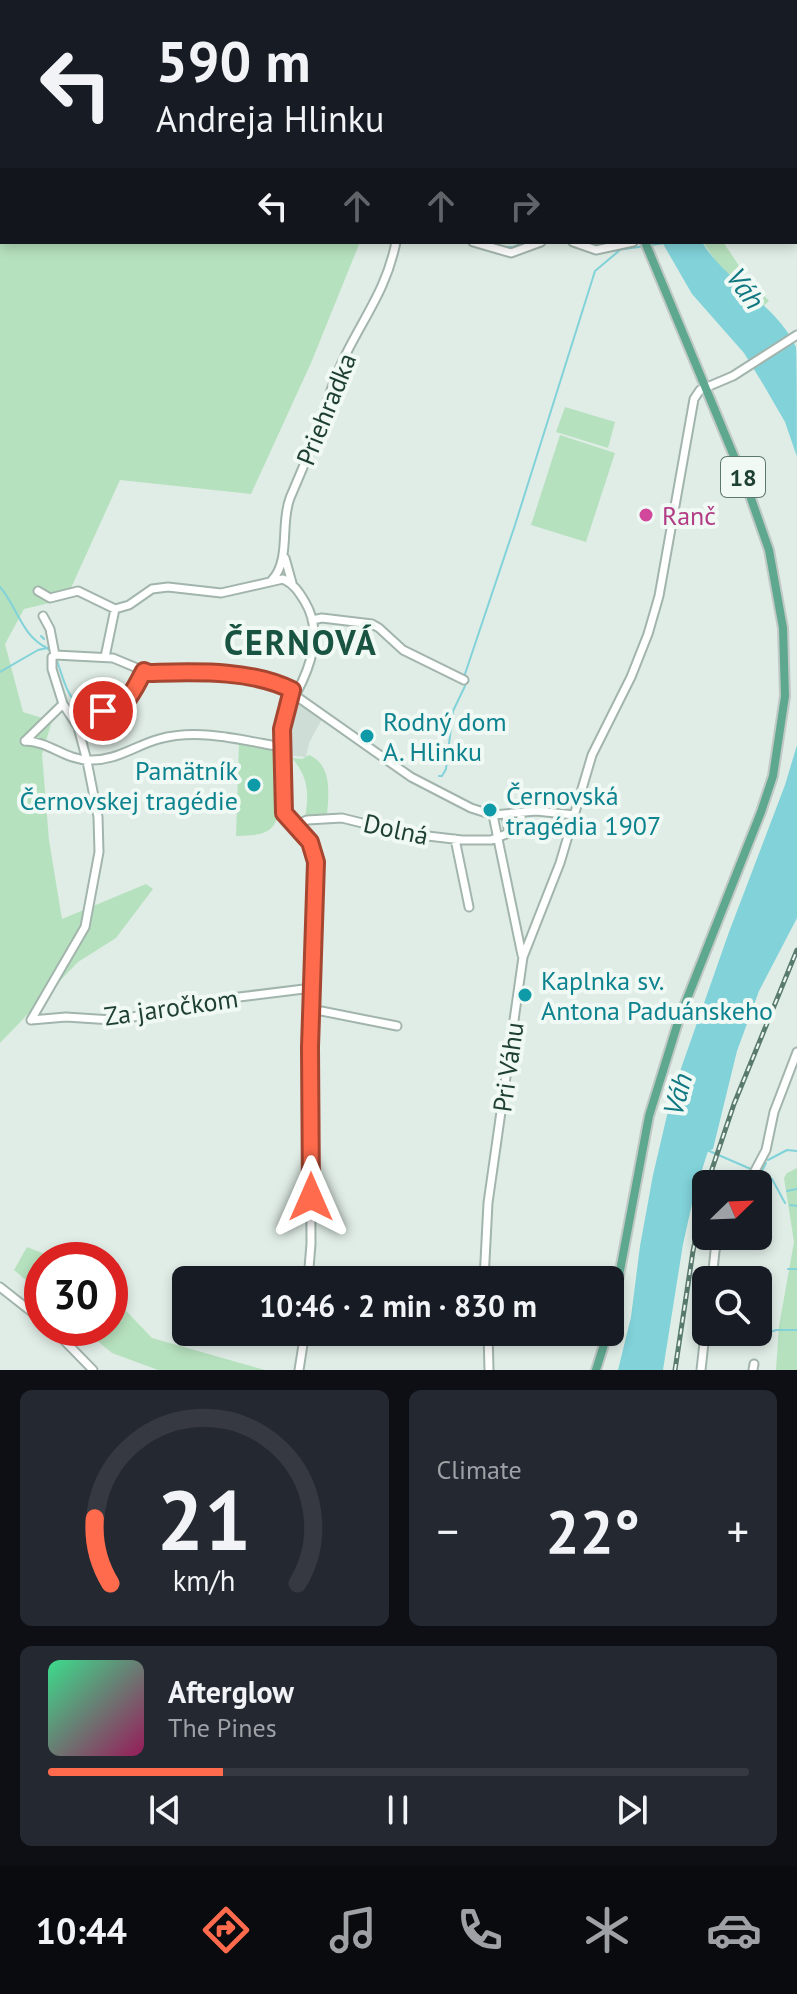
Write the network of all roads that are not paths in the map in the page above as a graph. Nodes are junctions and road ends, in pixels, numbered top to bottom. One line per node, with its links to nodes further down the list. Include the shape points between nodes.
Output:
1 (396, 244): 9 (street, Priehradka, via 388,276 333,382 288,502)
2 (480, 244): 3 (street, via 511,253)
3 (536, 244)
4 (579, 244): 5 (street, via 598,250)
5 (624, 244)
6 (646, 245): 8 (main road, 18)
7 (796, 336): 8 (street)
8 (705, 387): 28 (street, Pri Váhu, via 694,399 648,634 592,755); 42 (main road, 18, via 769,550 783,628 784,713 761,812 657,1087)
9 (283, 547): 10 (street, Priehradka); 11 (street)
10 (272, 580): 11 (street); 13 (street, via 221,593 152,589)
11 (292, 583): 15 (street)
12 (38, 591): 13 (street, via 50,598 78,591)
13 (115, 609): 17 (street)
14 (43, 616): 16 (street)
15 (312, 620): 19 (street, via 372,624 403,650); 20 (street, via 312,656)
16 (53, 656): 17 (street); 21 (street)
17 (105, 657): 18 (street)
18 (147, 672): 20 (street, via 259,678); 22 (street, via 121,707)
19 (464, 680)
20 (294, 692): 23 (street); 26 (street, via 411,777)
21 (63, 704): 24 (street, via 78,727); 24 (street, via 25,741)
22 (107, 712)
23 (281, 747): 24 (street, via 218,736 175,736 110,759); 29 (street, via 284,813)
24 (87, 761): 35 (street, Za jaročkom, via 98,817 92,897 85,927 31,1020 112,1020)
25 (521, 813): 27 (street); 28 (street); 30 (street, via 521,825)
26 (493, 815): 27 (street); 31 (street)
27 (506, 815): 30 (street)
28 (575, 815): 34 (street, Pri Váhu)
29 (295, 826): 32 (street, Dolná, via 342,818); 35 (street, via 310,842 316,862)
30 (509, 833): 31 (street)
31 (498, 838): 32 (street, Dolná); 34 (street)
32 (455, 839): 33 (street)
33 (469, 907)
34 (523, 957): 41 (street, Pri Váhu, via 488,1203)
35 (312, 988): 36 (street)
36 (311, 1009): 37 (street); 40 (street)
37 (397, 1026)
38 (797, 1052): 39 (street)
39 (755, 1170)
40 (308, 1266)
41 (485, 1266)
42 (621, 1266)
43 (0, 1287): 44 (street)
44 (24, 1306)
45 (70, 1346): 50 (street)
46 (303, 1346): 51 (street)
47 (488, 1346): 52 (street)
48 (604, 1346): 53 (main road)
49 (704, 1346): 54 (street)
50 (93, 1370)
51 (299, 1370)
52 (489, 1370)
53 (596, 1370)
54 (701, 1370)

